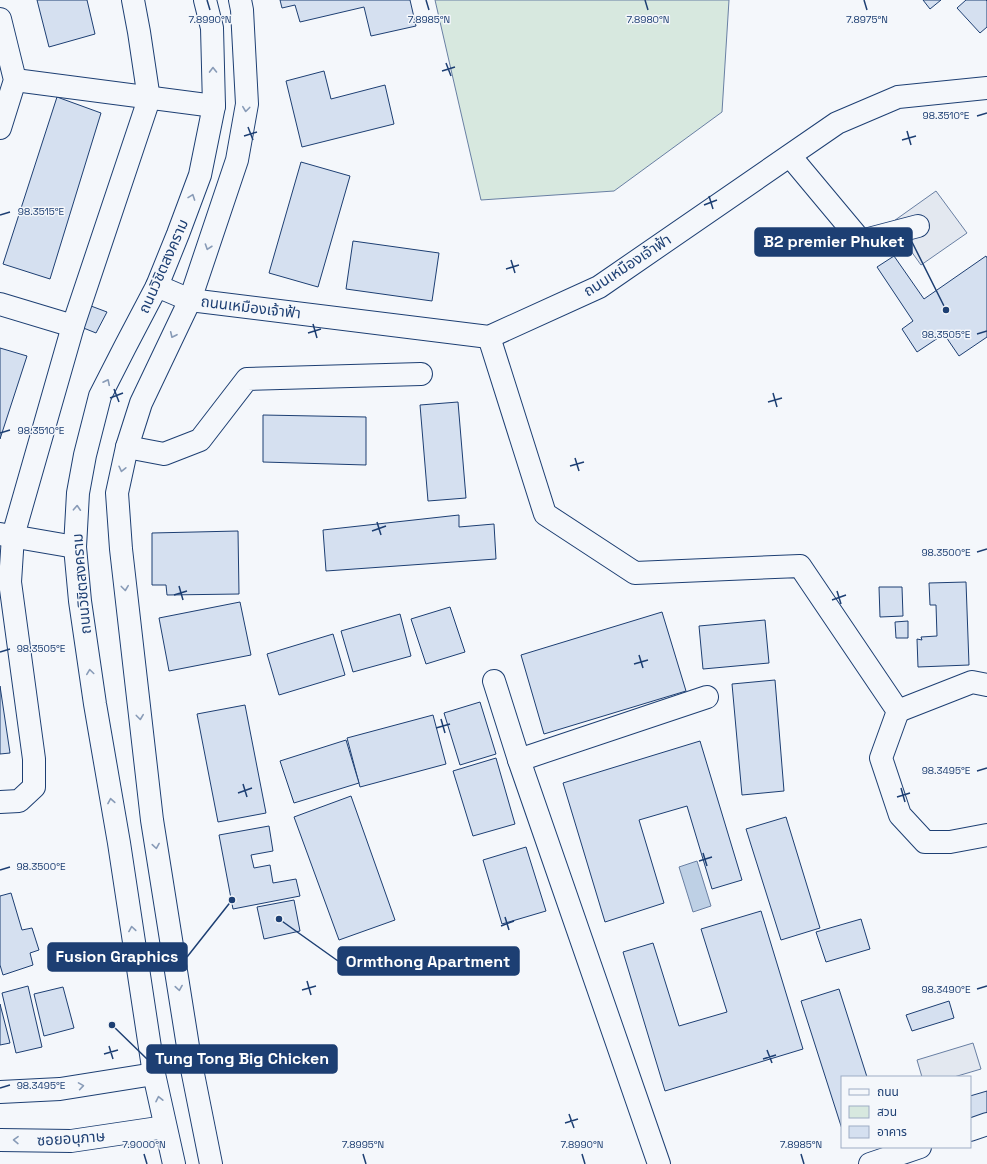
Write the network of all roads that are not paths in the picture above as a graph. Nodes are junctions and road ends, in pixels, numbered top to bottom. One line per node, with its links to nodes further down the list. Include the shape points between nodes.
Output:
1 (133, 0): 7 (street)
2 (205, 0): 8 (street, ถนนวิชิตสงคราม, one-way to 2, via 212,28)
3 (240, 0): 13 (street, one-way to 13, via 247,104 237,160)
4 (0, 19): 5 (street)
5 (14, 80): 7 (street); 9 (street)
6 (987, 88): 10 (street, ถนนเหมืองเจ้าฟ้า, via 898,97 837,123)
7 (149, 99): 8 (street); 15 (street)
8 (214, 106): 12 (street, ถนนวิชิตสงคราม, one-way to 8, via 200,175)
9 (0, 128)
10 (790, 156): 11 (street, via 861,241); 16 (street, ถนนเหมืองเจ้าฟ้า, via 599,287)
11 (918, 226)
12 (157, 286): 13 (street, ถนนเหมืองเจ้าฟ้า); 20 (street, ถนนวิชิตสงคราม, one-way to 12, via 78,493 100,396)
13 (190, 300): 16 (street, ถนนเหมืองเจ้าฟ้า); 18 (street, one-way to 18, via 141,403)
14 (0, 304): 15 (street)
15 (73, 326): 19 (street)
16 (489, 336): 24 (street, via 545,514 635,572 800,566)
17 (421, 374): 18 (street, via 247,378 200,440 164,454)
18 (127, 447): 36 (street, one-way to 36, via 117,500 152,820 190,1059)
19 (6, 535): 20 (street); 26 (street, via 34,760 34,787 18,801)
20 (75, 547): 28 (street, ถนนวิชิตสงคราม, one-way to 20, via 95,704)
21 (494, 681): 25 (street)
22 (987, 685): 24 (street, via 972,682)
23 (707, 697): 25 (street)
24 (898, 711): 27 (street, via 881,758 900,814 925,842 950,842)
25 (519, 760): 37 (street)
26 (0, 802)
27 (987, 835)
28 (154, 1074): 29 (street, one-way to 28, via 60,1089); 31 (street, ถนนวิชิตสงคราม, one-way to 28)
29 (0, 1092)
30 (987, 1124): 32 (street)
31 (166, 1127): 33 (street, ซอยอนุภาษ, one-way to 33, via 72,1141); 35 (street, ถนนวิชิตสงคราม)
32 (971, 1130)
33 (0, 1140)
34 (917, 1148): 38 (street)
35 (174, 1164)
36 (212, 1164)
37 (658, 1164)
38 (870, 1164)

